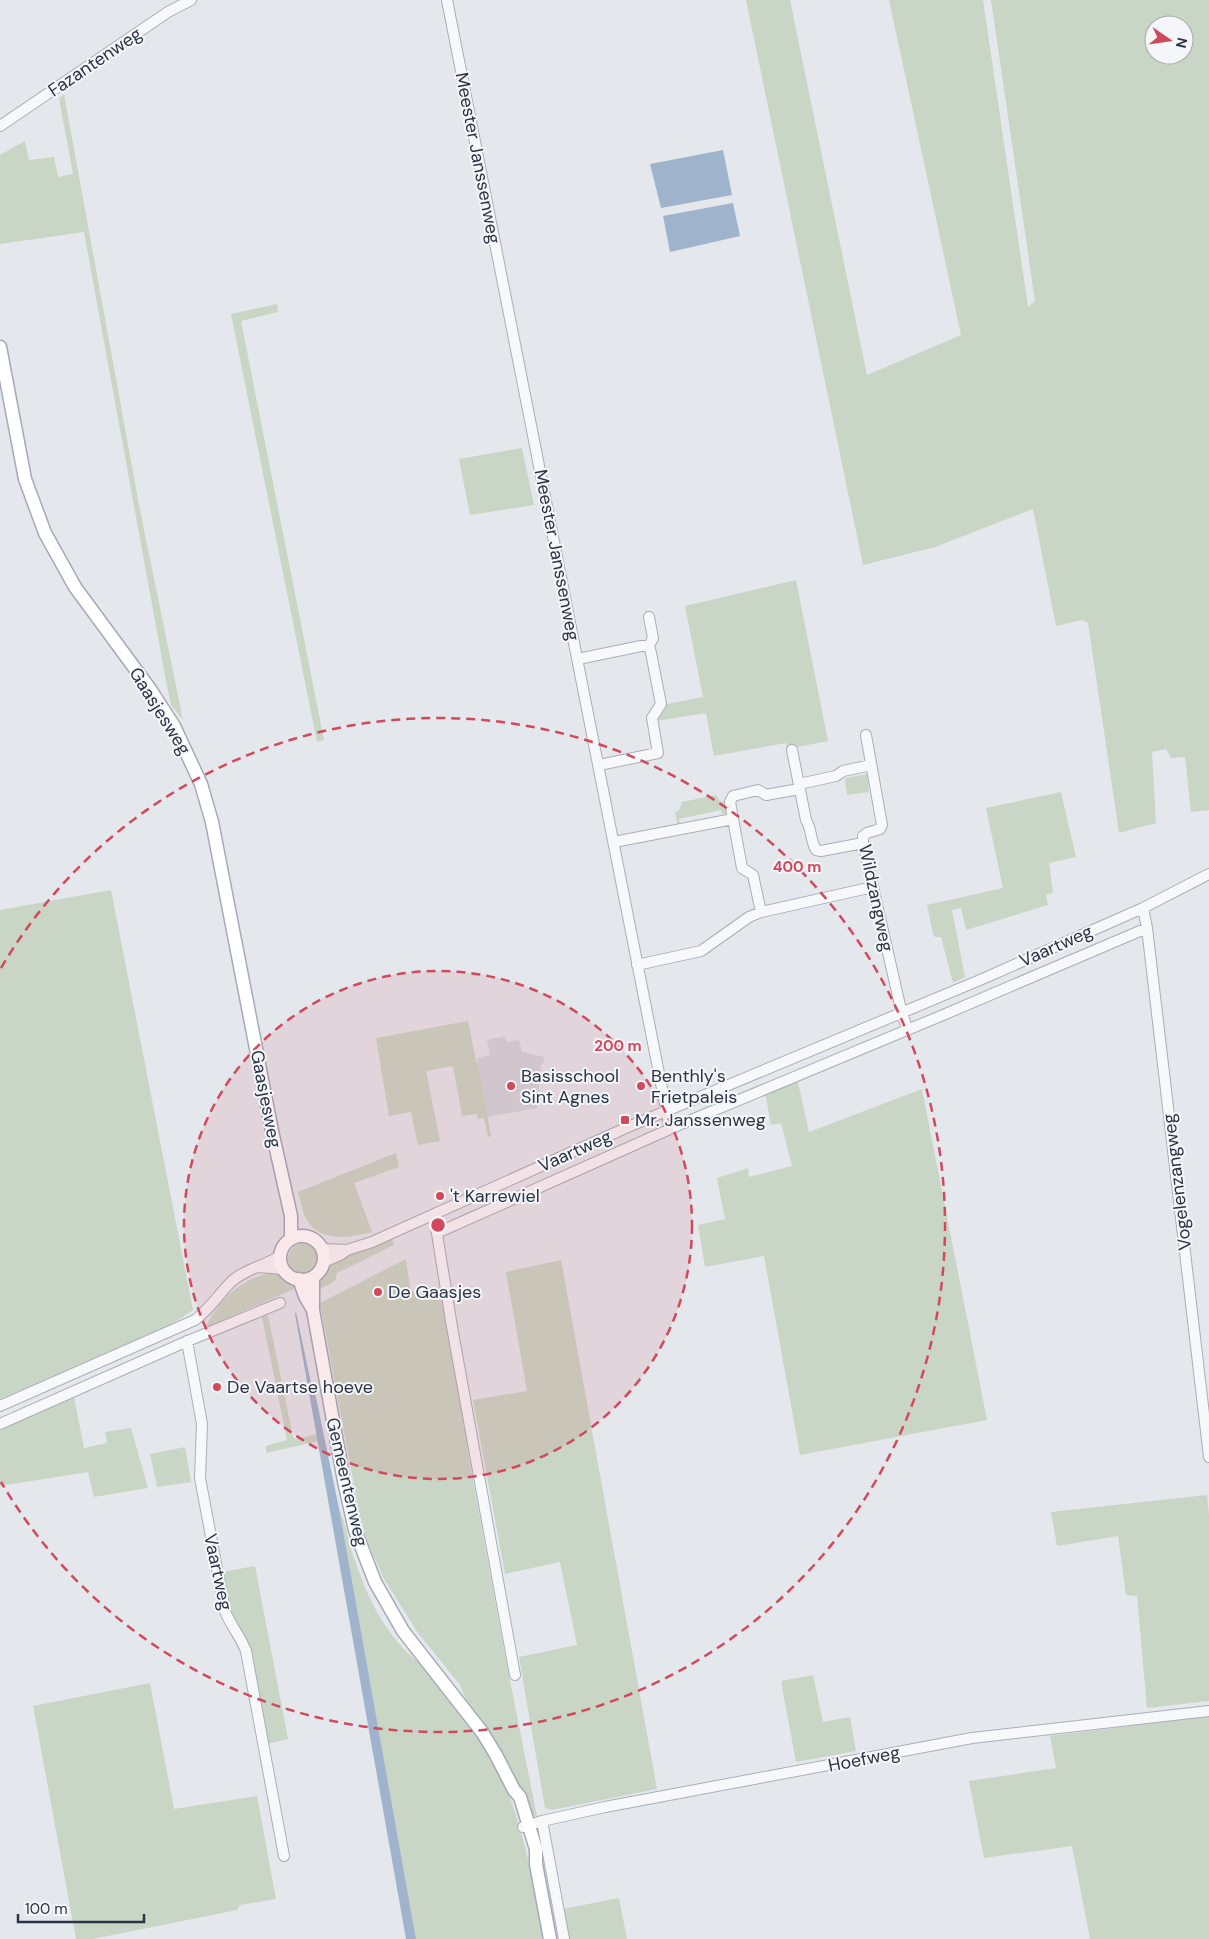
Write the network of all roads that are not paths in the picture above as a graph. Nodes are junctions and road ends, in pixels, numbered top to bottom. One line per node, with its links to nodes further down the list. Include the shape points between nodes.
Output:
1 (191, 0): 3 (street, Fazantenweg, via 168,12)
2 (447, 0): 7 (street, Meester Janssenweg)
3 (0, 126)
4 (0, 347): 27 (main road, Gaasjesweg, via 25,479 45,533 75,587 174,726 201,784 212,822)
5 (649, 617): 6 (street, via 653,638)
6 (648, 646): 7 (street); 10 (street, via 661,704 652,718 658,752)
7 (578, 659): 10 (street, Meester Janssenweg)
8 (866, 735): 11 (street, Wildzangweg)
9 (792, 750): 12 (street)
10 (599, 765): 14 (street, Meester Janssenweg)
11 (871, 766): 12 (street, via 842,771 836,776); 15 (street, Wildzangweg, via 882,825 880,829 867,832)
12 (799, 786): 13 (street, via 766,794 758,790 737,794 730,806); 15 (street, via 816,850)
13 (733, 819): 14 (street); 19 (street, via 742,868 753,874)
14 (614, 842): 21 (street, Meester Janssenweg)
15 (863, 843): 17 (street, Wildzangweg)
16 (1209, 874): 18 (street, Vaartweg)
17 (873, 887): 19 (street); 22 (street, Wildzangweg)
18 (1143, 908): 20 (street, Vogelenzangweg); 22 (street, Vaartweg)
19 (760, 912): 21 (street, via 700,952)
20 (1147, 928): 23 (street, Vaartweg); 45 (street, Vogelenzangweg)
21 (637, 965): 24 (street, Meester Janssenweg)
22 (902, 1014): 23 (street); 24 (street, Vaartweg)
23 (908, 1030): 25 (street, Vaartweg)
24 (666, 1111): 25 (street); 26 (street, Vaartweg)
25 (670, 1130): 28 (street, Vaartweg)
26 (434, 1215): 28 (street); 32 (street, Vaartweg)
27 (291, 1216): 29 (main road, Gaasjesweg); 30 (main road, Gaasjesweg)
28 (437, 1233): 46 (street)
29 (304, 1235): 30 (main road); 31 (main road, via 315,1239)
30 (291, 1238): 33 (main road)
31 (323, 1249): 32 (street, Vaartweg); 34 (main road)
32 (347, 1250): 34 (street, Vaartweg)
33 (280, 1256): 35 (street); 36 (main road)
34 (324, 1262): 37 (main road)
35 (258, 1267): 36 (street); 41 (street, via 244,1272 231,1282 207,1311)
36 (284, 1269): 38 (main road)
37 (313, 1277): 38 (main road); 40 (main road, Gemeentenweg)
38 (299, 1280): 40 (main road, Gemeentenweg)
39 (280, 1303): 42 (street)
40 (313, 1310): 48 (main road, Gemeentenweg, via 345,1490 355,1530 375,1582 403,1631 482,1732 514,1790 514,1801)
41 (177, 1329): 42 (street, Vaartweg); 43 (street)
42 (185, 1342): 44 (street); 49 (street, Vaartweg, via 202,1424 200,1478 225,1611 246,1652)
43 (0, 1406)
44 (0, 1424)
45 (1209, 1456)
46 (515, 1675)
47 (1209, 1711): 48 (street, Hoefweg, via 972,1738 605,1807)
48 (532, 1824): 50 (main road, Gemeentenweg, via 530,1852 536,1864); 51 (street, Gemeentenweg)
49 (284, 1856)
50 (550, 1939)
51 (564, 1939)

